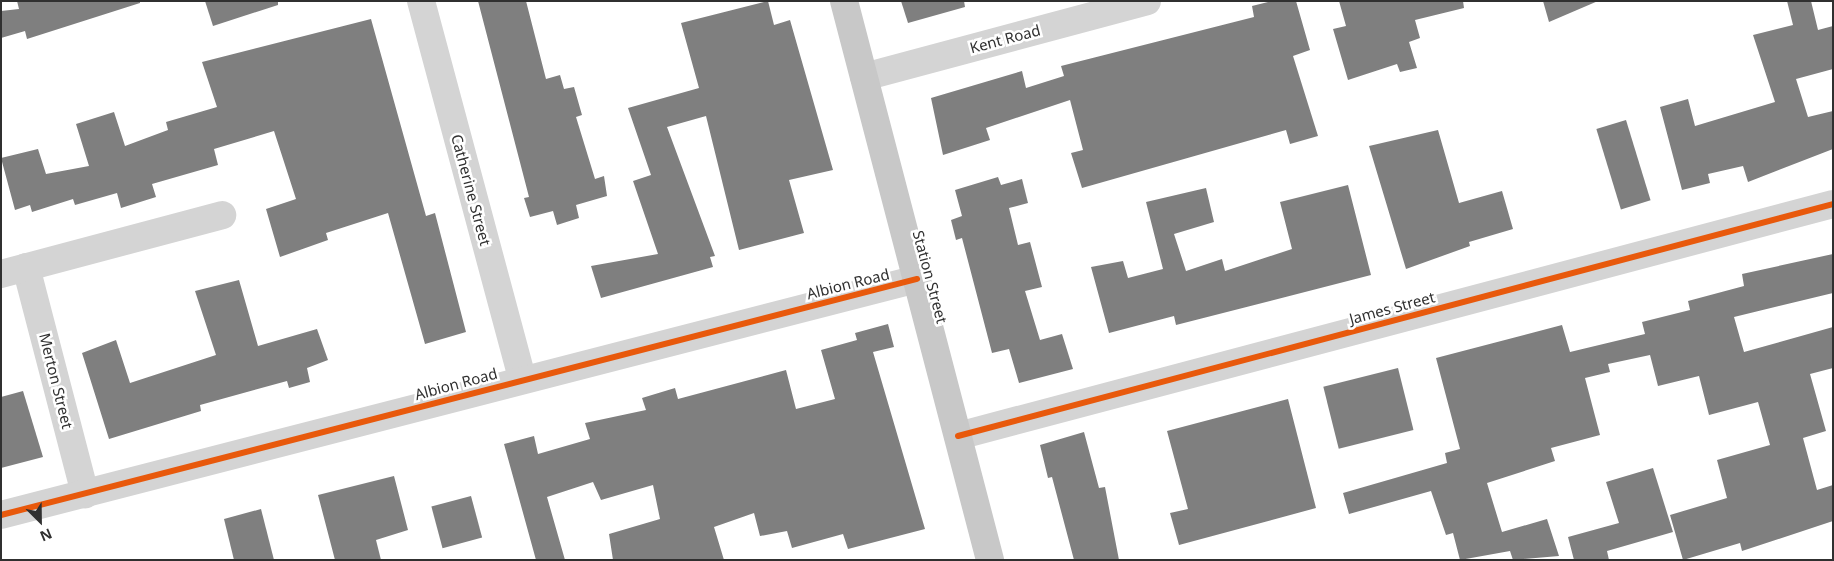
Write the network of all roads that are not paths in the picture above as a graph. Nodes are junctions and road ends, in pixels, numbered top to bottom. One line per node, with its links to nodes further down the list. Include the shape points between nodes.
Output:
1 (421, 1): 9 (street, Catherine Street)
2 (844, 1): 4 (main road, Station Street)
3 (1147, 1): 4 (street, Kent Road)
4 (864, 77): 8 (main road, Station Street)
5 (1833, 204): 10 (street, James Street)
6 (222, 215): 7 (street, Merton Street)
7 (14, 271): 11 (street, Merton Street)
8 (917, 279): 9 (street, Albion Road); 10 (main road, Station Street)
9 (522, 379): 11 (street, Albion Road)
10 (958, 436): 13 (main road, Station Street)
11 (85, 494): 12 (street, Albion Road)
12 (1, 514)
13 (990, 560)

